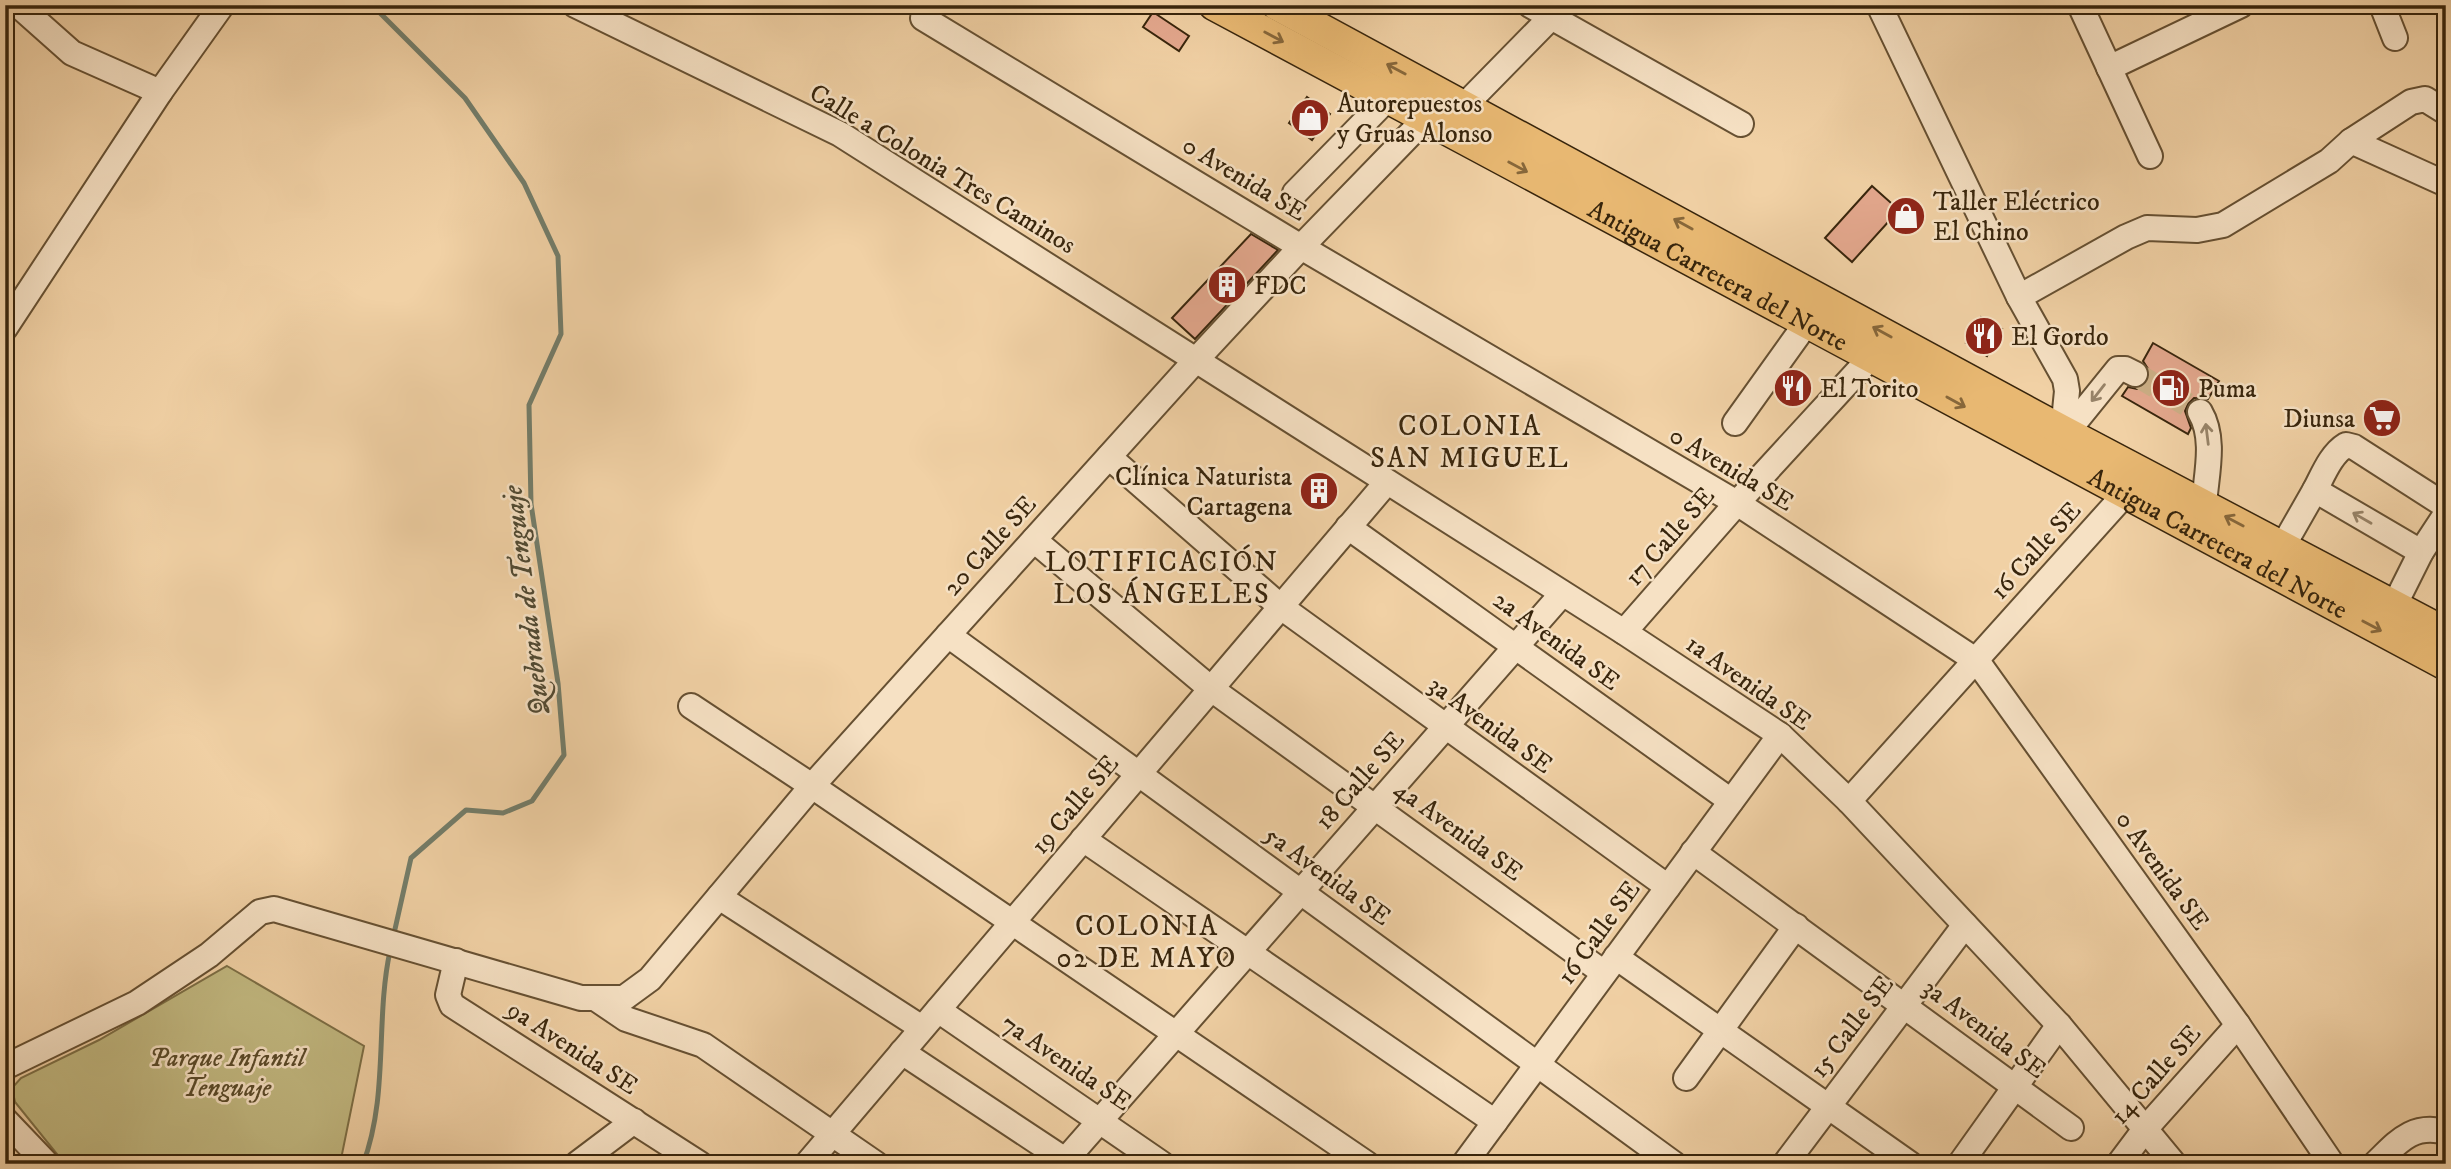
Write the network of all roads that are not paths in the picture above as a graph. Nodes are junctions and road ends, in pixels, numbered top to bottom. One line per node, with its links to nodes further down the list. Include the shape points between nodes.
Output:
1 (18, 5): 15 (street, via 72,53)
2 (222, 5): 15 (street)
3 (575, 5): 30 (street, Calle a Colonia Tres Caminos, via 840,134)
4 (1213, 5): 16 (main road, Antigua Carretera del Norte, one-way to 16)
5 (1277, 5): 11 (main road, Antigua Carretera del Norte)
6 (1879, 5): 26 (street)
7 (2080, 5): 14 (street)
8 (2241, 5): 14 (street)
9 (2382, 5): 13 (street)
10 (1548, 9): 17 (street); 20 (street)
11 (1310, 13): 17 (main road, Antigua Carretera del Norte, one-way to 11)
12 (923, 18): 25 (street, 0 Avenida SE)
13 (2395, 38)
14 (2109, 68): 22 (street)
15 (159, 92): 28 (street)
16 (1389, 97): 19 (main road, Antigua Carretera del Norte); 24 (street)
17 (1465, 105): 34 (main road, Antigua Carretera del Norte, one-way to 17)
18 (2446, 112): 21 (street, via 2425,99 2411,102)
19 (1427, 117): 25 (street, 20 Calle SE); 27 (main road, Antigua Carretera del Norte, one-way to 27)
20 (1741, 124)
21 (2351, 141): 23 (street); 26 (street, via 2329,161 2223,225 2197,230 2147,228)
22 (2150, 156)
23 (2446, 184)
24 (1295, 193)
25 (1301, 247): 30 (street, 20 Calle SE); 39 (street, 0 Avenida SE)
26 (2019, 297): 34 (street, via 2065,379)
27 (1808, 321): 29 (main road, Antigua Carretera del Norte); 33 (street)
28 (5, 328)
29 (1872, 356): 38 (main road, Antigua Carretera del Norte, one-way to 38); 39 (street, 17 Calle SE)
30 (1196, 360): 35 (street, 20 Calle SE); 36 (street, 1a Avenida SE)
31 (2135, 374): 34 (street, one-way to 34, via 2118,369)
32 (2200, 412): 40 (street, one-way to 32, via 2209,443)
33 (1735, 423)
34 (2065, 432): 40 (main road, Antigua Carretera del Norte)
35 (1108, 457): 44 (street, 20 Calle SE); 49 (street, 3a Avenida SE)
36 (1387, 482): 43 (street, 19 Calle SE); 47 (street, 1a Avenida SE)
37 (2315, 490): 41 (street, via 2333,458 2346,446); 45 (street); 46 (street, one-way to 37)
38 (2124, 494): 54 (street, 16 Calle SE); 55 (main road, Antigua Carretera del Norte, one-way to 55)
39 (1737, 503): 50 (street, 17 Calle SE); 54 (street, 0 Avenida SE)
40 (2204, 505): 45 (main road, Antigua Carretera del Norte, one-way to 40)
41 (2446, 506)
42 (2446, 514): 46 (street)
43 (1348, 527): 49 (street, 19 Calle SE); 53 (street, 2a Avenida SE)
44 (1034, 540): 52 (street, 20 Calle SE); 56 (street, 4a Avenida SE)
45 (2283, 546): 48 (main road, Antigua Carretera del Norte)
46 (2421, 552): 48 (street)
47 (1562, 593): 50 (street, 1a Avenida SE); 53 (street, 18 Calle SE)
48 (2393, 606): 51 (main road, Antigua Carretera del Norte)
49 (1281, 607): 56 (street, 19 Calle SE); 58 (street, 3a Avenida SE)
50 (1624, 632): 59 (street, 1a Avenida SE)
51 (2446, 633)
52 (948, 635): 60 (street, 5a Avenida SE); 61 (street, 20 Calle SE)
53 (1515, 647): 58 (street, 18 Calle SE); 62 (street, 2a Avenida SE)
54 (1977, 661): 63 (street, 16 Calle SE); 80 (street, 0 Avenida SE)
55 (2446, 665)
56 (1210, 688): 60 (street, 19 Calle SE); 64 (street, 4a Avenida SE)
57 (691, 706): 61 (street)
58 (1445, 727): 64 (street, 18 Calle SE); 67 (street, 3a Avenida SE)
59 (1780, 734): 62 (street, 16 Calle SE); 63 (street, 1a Avenida SE)
60 (1138, 774): 65 (street, 19 Calle SE); 68 (street, 5a Avenida SE)
61 (811, 786): 69 (street, 20 Calle SE); 70 (street)
62 (1731, 801): 66 (street, 16 Calle SE)
63 (1849, 801): 71 (street, 1a Avenida SE)
64 (1376, 806): 68 (street, 18 Calle SE); 75 (street, 4a Avenida SE)
65 (1083, 839): 70 (street, 19 Calle SE); 73 (street)
66 (1693, 852): 67 (street, 16 Calle SE); 72 (street, 3a Avenida SE)
67 (1668, 887): 75 (street, 16 Calle SE)
68 (1300, 892): 73 (street, 18 Calle SE); 84 (street, 5a Avenida SE)
69 (719, 897): 76 (street, 20 Calle SE, via 650,979 624,998); 78 (street, 7a Avenida SE)
70 (1011, 923): 78 (street, 19 Calle SE); 82 (street)
71 (1965, 925): 77 (street, 15 Calle SE); 79 (street, 1a Avenida SE)
72 (1796, 926): 77 (street, 3a Avenida SE); 81 (street)
73 (1247, 953): 82 (street, 18 Calle SE); 92 (street)
74 (456, 961): 76 (street, via 581,998); 85 (street, via 274,909 260,912 208,955 137,1003); 90 (street, 9a Avenida SE, via 448,995 452,1005)
75 (1610, 965): 81 (street, 4a Avenida SE); 84 (street, 16 Calle SE)
76 (595, 998): 96 (street, via 626,1019 703,1045)
77 (1905, 1005): 87 (street, 3a Avenida SE); 88 (street, 15 Calle SE)
78 (930, 1019): 83 (street, 19 Calle SE); 91 (street, 7a Avenida SE)
79 (2059, 1025): 87 (street); 94 (street, 1a Avenida SE)
80 (2238, 1025): 94 (street, 14 Calle SE); 112 (street, 0 Avenida SE)
81 (1720, 1031): 86 (street); 88 (street, 4a Avenida SE)
82 (1176, 1034): 91 (street, 18 Calle SE); 104 (street)
83 (902, 1052): 96 (street, 19 Calle SE); 97 (street)
84 (1537, 1064): 92 (street, 16 Calle SE); 106 (street, 5a Avenida SE)
85 (5, 1067)
86 (1686, 1078)
87 (2014, 1088): 93 (street, 3a Avenida SE); 109 (street)
88 (1828, 1107): 107 (street, 15 Calle SE); 108 (street, 4a Avenida SE)
89 (5, 1120): 98 (street)
90 (634, 1121): 99 (street); 100 (street, 9a Avenida SE)
91 (1100, 1121): 97 (street, 18 Calle SE); 103 (street, 7a Avenida SE)
92 (1495, 1122): 105 (street, 16 Calle SE)
93 (2071, 1128)
94 (2146, 1128): 110 (street, 14 Calle SE); 111 (street, 1a Avenida SE)
95 (2446, 1132): 113 (street, via 2417,1130)
96 (831, 1135): 101 (street, 19 Calle SE); 102 (street)
97 (1066, 1163)
98 (47, 1164)
99 (577, 1164)
100 (700, 1164)
101 (807, 1164)
102 (876, 1164)
103 (1162, 1164)
104 (1367, 1164)
105 (1464, 1164)
106 (1674, 1164)
107 (1785, 1164)
108 (1910, 1164)
109 (1960, 1164)
110 (2119, 1164)
111 (2174, 1164)
112 (2332, 1164)
113 (2375, 1164)

